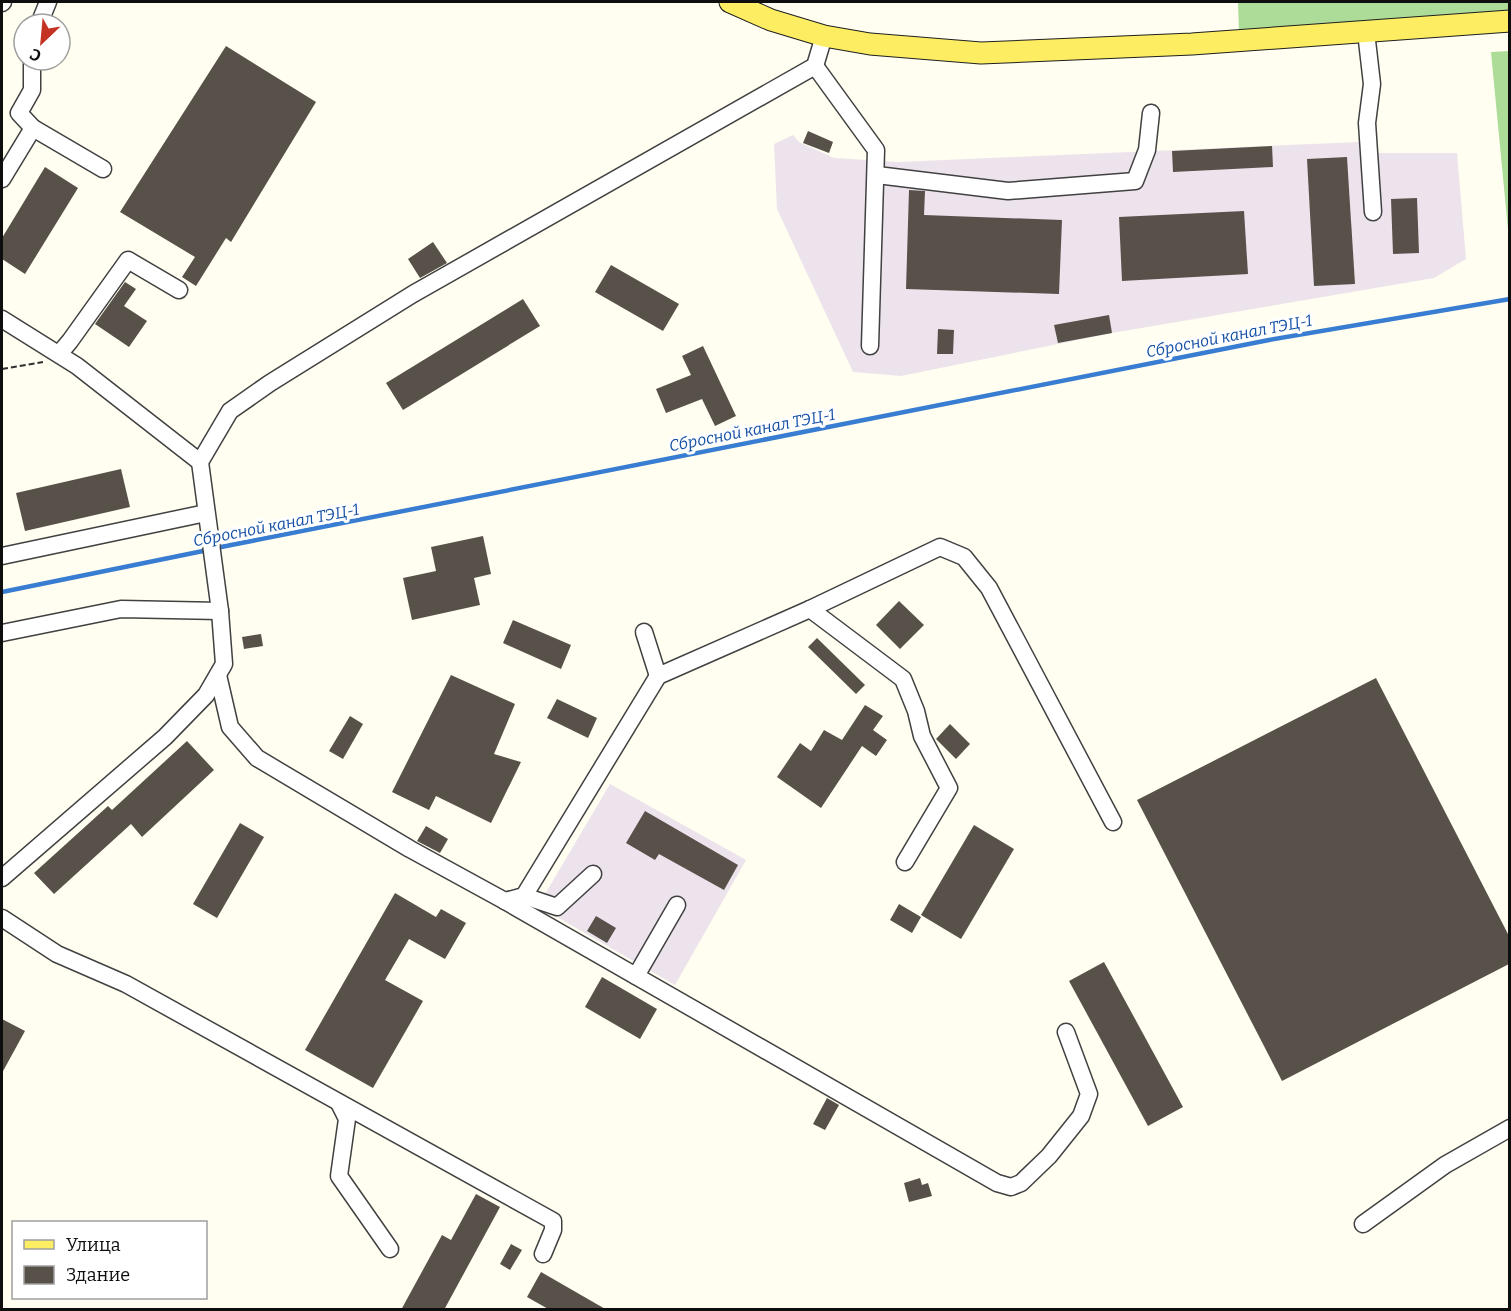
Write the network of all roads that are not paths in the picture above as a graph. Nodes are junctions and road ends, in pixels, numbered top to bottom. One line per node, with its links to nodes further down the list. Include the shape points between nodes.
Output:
1 (730, 2): 4 (main road)
2 (1509, 21): 3 (main road)
3 (1366, 32): 4 (main road, via 981,53 870,44); 12 (street, via 1372,84 1367,123)
4 (824, 36): 5 (street)
5 (815, 66): 10 (street, via 876,150); 17 (street, via 413,294 270,382 230,411)
6 (32, 72): 8 (street, via 32,90 19,113)
7 (1151, 113): 10 (street, via 1148,150 1135,181 1008,191)
8 (33, 128): 9 (street); 11 (street)
9 (103, 169)
10 (877, 175): 15 (street)
11 (2, 179)
12 (1373, 212)
13 (179, 290): 16 (street, via 128,260)
14 (2, 319): 16 (street)
15 (870, 346)
16 (63, 356): 17 (street)
17 (200, 462): 18 (street)
18 (208, 521): 19 (street); 21 (street)
19 (2, 556)
20 (810, 609): 25 (street); 26 (street, via 940,547 964,556 989,588); 27 (street, via 903,679 922,736 949,788)
21 (220, 610): 23 (street, via 121,609); 24 (street, via 224,664)
22 (644, 632): 25 (street)
23 (2, 633)
24 (218, 675): 29 (street, via 206,695 165,736); 31 (street, via 230,727 257,758)
25 (658, 676): 30 (street)
26 (1113, 822)
27 (905, 862)
28 (593, 874): 30 (street, via 556,907)
29 (2, 878)
30 (524, 896): 31 (street)
31 (505, 901): 34 (street)
32 (676, 905): 34 (street)
33 (2, 918): 36 (street, via 57,954 126,984)
34 (636, 976): 35 (street, via 997,1184 1011,1187 1021,1183 1049,1156 1081,1116 1089,1094)
35 (1066, 1032)
36 (339, 1103): 39 (street, via 347,1119 339,1176); 40 (street, via 553,1221)
37 (1509, 1128): 38 (street, via 1445,1165)
38 (1363, 1224)
39 (390, 1249)
40 (543, 1254)

